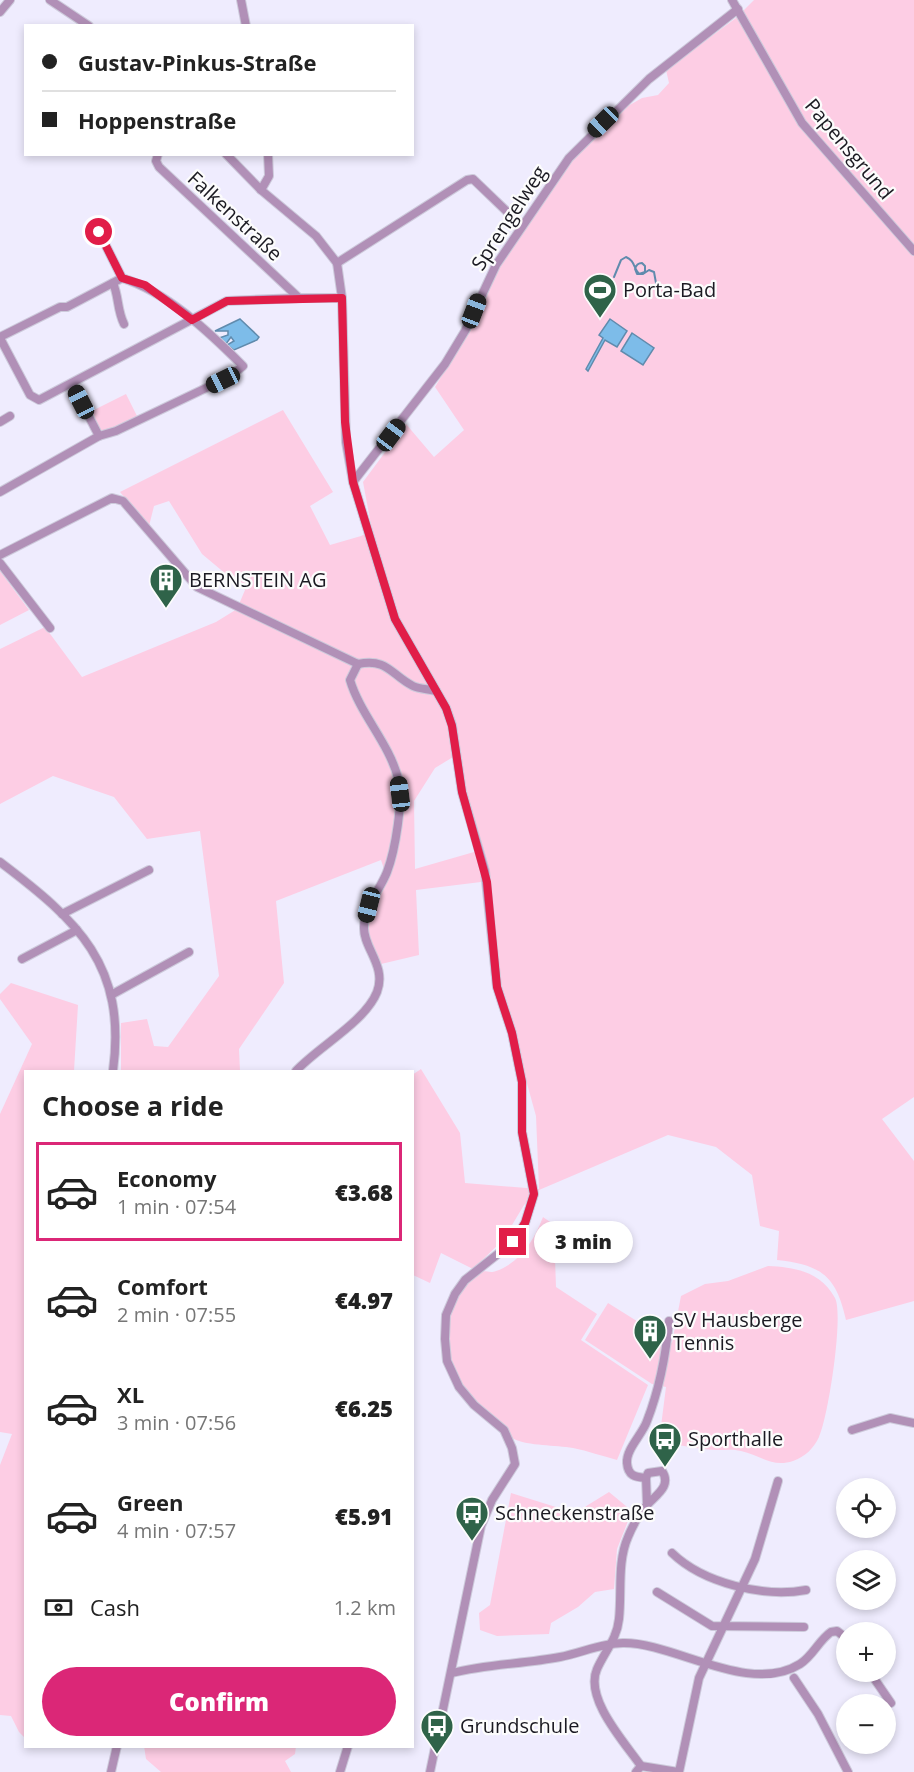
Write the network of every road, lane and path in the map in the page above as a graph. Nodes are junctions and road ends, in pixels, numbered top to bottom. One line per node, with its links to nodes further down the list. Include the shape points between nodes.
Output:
1 (10, 0): 6 (street)
2 (50, 0): 7 (street)
3 (241, 0): 8 (street)
4 (732, 0): 5 (street, Papensgrund)
5 (738, 9): 13 (street, Sprengelweg, via 649,79 589,136); 15 (street, Papensgrund, via 802,123)
6 (0, 12)
7 (86, 24)
8 (246, 24)
9 (157, 156): 19 (street, Falkenstraße, via 159,167)
10 (228, 156): 12 (street)
11 (268, 156): 12 (street, via 269,176)
12 (261, 190): 16 (street, via 316,236)
13 (522, 226): 16 (street, via 473,179 467,180); 28 (street, Sprengelweg, via 487,281 456,347)
14 (99, 232): 17 (street)
15 (914, 251)
16 (337, 262): 20 (street)
17 (122, 278): 18 (street); 21 (street, via 145,285)
18 (113, 283): 22 (street); 23 (street)
19 (299, 298): 20 (street); 21 (street, via 227,301)
20 (342, 298): 28 (street, via 345,422)
21 (192, 320): 24 (street); 27 (street, via 243,366 229,377 116,432)
22 (124, 324)
23 (0, 337): 24 (street, via 32,398 43,399)
24 (72, 384): 27 (street)
25 (10, 416): 26 (street)
26 (0, 422)
27 (99, 436): 29 (street)
28 (353, 482): 34 (street, via 395,619)
29 (0, 492)
30 (0, 555): 33 (street, via 112,498 123,501 197,587)
31 (0, 563): 32 (street)
32 (50, 628)
33 (358, 664): 34 (street, via 386,666 414,687); 43 (street, via 350,680 356,700 398,777 400,794 387,872 369,905 363,928 379,968 378,991 358,1016)
34 (436, 691): 59 (street, via 452,726 462,792 487,882 497,987 522,1082 522,1132 534,1194 525,1223 513,1242 465,1280 446,1315 445,1339 451,1370 474,1404 504,1430 515,1464 481,1526)
35 (0, 862): 37 (street, via 47,897)
36 (149, 870): 37 (street)
37 (62, 914): 38 (street)
38 (77, 930): 40 (street); 41 (street, via 96,952)
39 (189, 952): 41 (street)
40 (22, 959)
41 (111, 995): 42 (street, via 116,1049)
42 (113, 1070)
43 (297, 1070)
44 (669, 1321): 47 (street, via 667,1347 648,1420 628,1455 629,1472)
45 (914, 1423): 46 (street, via 890,1418)
46 (852, 1430)
47 (646, 1478): 49 (street); 49 (street, via 648,1473 658,1470 666,1479)
48 (777, 1480): 51 (street, via 764,1533)
49 (647, 1504): 57 (street, via 627,1538 621,1567 619,1617)
50 (672, 1553): 51 (street, via 680,1561)
51 (740, 1589): 52 (street); 54 (street)
52 (806, 1590)
53 (657, 1592): 54 (street, via 712,1626)
54 (722, 1627): 55 (street); 58 (street)
55 (804, 1628)
56 (836, 1631): 58 (street, via 789,1670 758,1673)
57 (611, 1644): 58 (street, via 634,1644); 59 (street, via 562,1657); 63 (street, via 595,1679 611,1728)
58 (705, 1663): 67 (street)
59 (452, 1673): 66 (street)
60 (794, 1678): 68 (street, via 818,1713)
61 (117, 1748): 64 (street)
62 (347, 1748): 65 (street)
63 (639, 1769): 67 (street)
64 (111, 1772)
65 (340, 1772)
66 (430, 1772)
67 (679, 1772)
68 (848, 1772)

